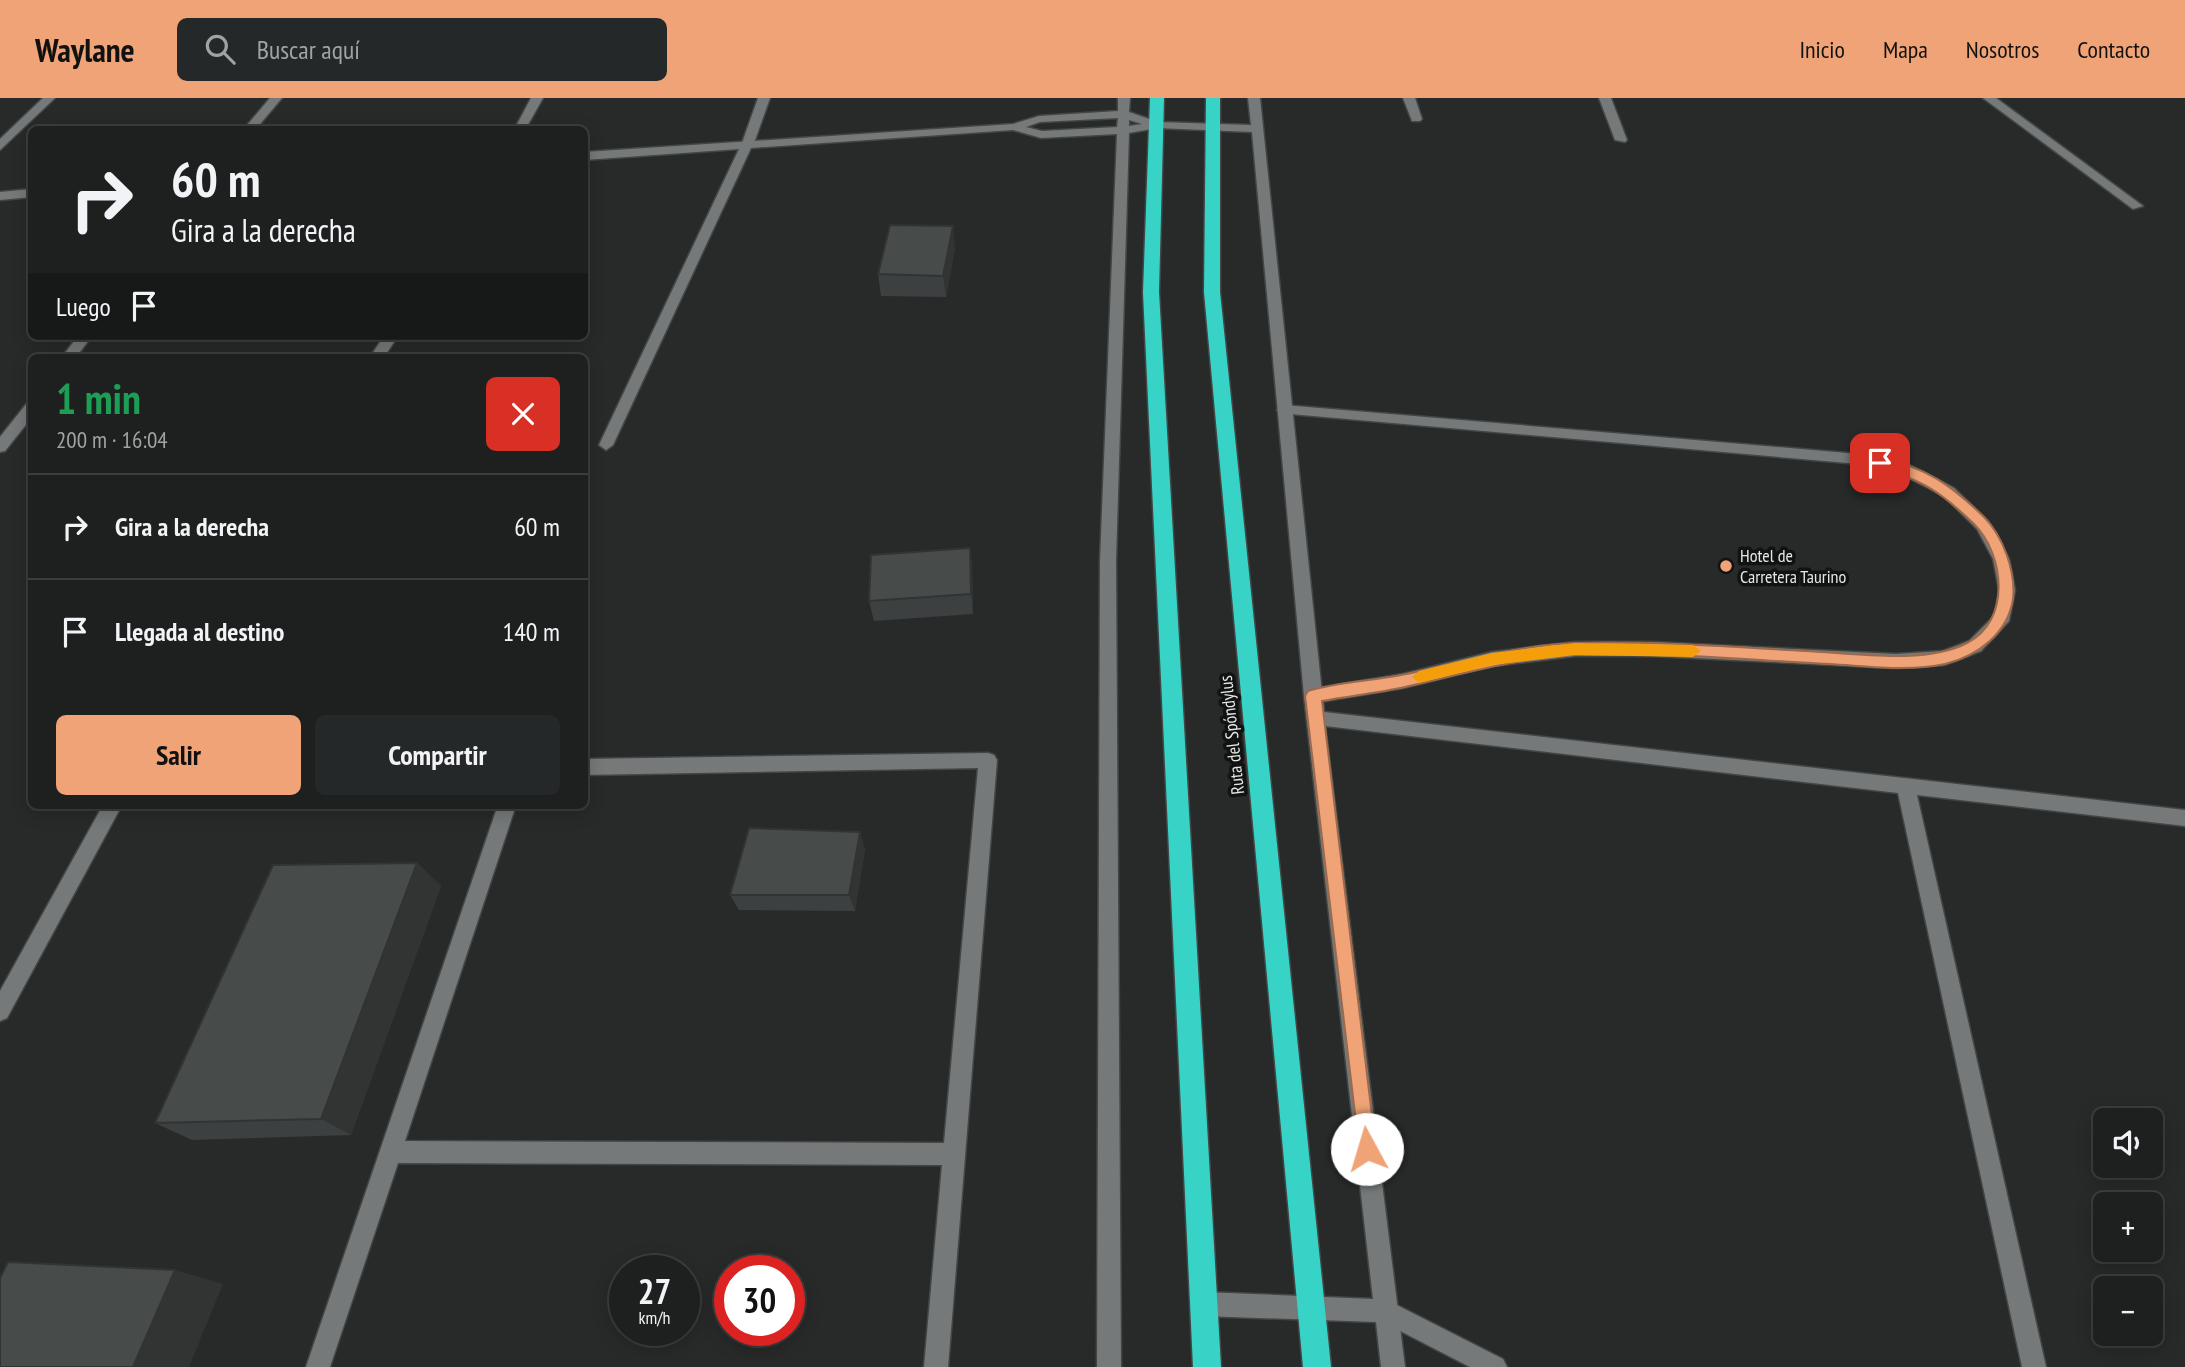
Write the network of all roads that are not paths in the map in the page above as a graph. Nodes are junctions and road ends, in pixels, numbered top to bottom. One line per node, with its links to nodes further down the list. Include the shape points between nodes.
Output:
1 (49, 98): 20 (street)
2 (276, 98): 14 (street)
3 (537, 98): 15 (street)
4 (764, 98): 19 (street)
5 (1157, 98): 13 (highway)
6 (1213, 98): 16 (highway, Ruta del Spóndylus)
7 (1254, 98): 17 (street)
8 (1409, 98): 12 (street)
9 (1605, 98): 18 (street)
10 (1989, 98): 24 (street)
11 (1123, 114): 13 (street); 19 (street, via 1041,135 1014,127); 46 (street, via 1108,561)
12 (1416, 119)
13 (1157, 125): 16 (street); 41 (highway, via 1151,292)
14 (252, 126)
15 (521, 126)
16 (1213, 128): 17 (street); 42 (highway, Ruta del Spóndylus, via 1212,292)
17 (1257, 129): 27 (street)
18 (1621, 140)
19 (748, 143): 21 (street); 29 (street)
20 (0, 146)
21 (588, 156)
22 (28, 193): 23 (street)
23 (0, 196)
24 (2137, 206)
25 (82, 340): 26 (street)
26 (71, 354)
27 (1284, 410): 31 (street); 31 (street, via 1859,459 1901,467 1949,492 1983,525 2001,559 2007,590 2003,617 1975,646 1944,658 1896,661 1575,649 1492,659)
28 (28, 411): 30 (street)
29 (606, 445)
30 (0, 447)
31 (1313, 696): 32 (street)
32 (1316, 718): 34 (street); 43 (street)
33 (588, 767): 40 (street, via 988,760)
34 (1906, 788): 37 (street); 51 (street)
35 (111, 809): 38 (street)
36 (506, 809): 39 (street)
37 (2185, 818)
38 (0, 1011)
39 (393, 1152): 40 (street); 44 (street)
40 (954, 1154): 45 (street)
41 (1203, 1304): 42 (street); 47 (highway)
42 (1311, 1308): 43 (street); 48 (highway, Ruta del Spóndylus)
43 (1385, 1311): 49 (street); 50 (street)
44 (318, 1367)
45 (936, 1367)
46 (1109, 1367)
47 (1207, 1367)
48 (1317, 1367)
49 (1393, 1367)
50 (1495, 1367)
51 (2034, 1367)

